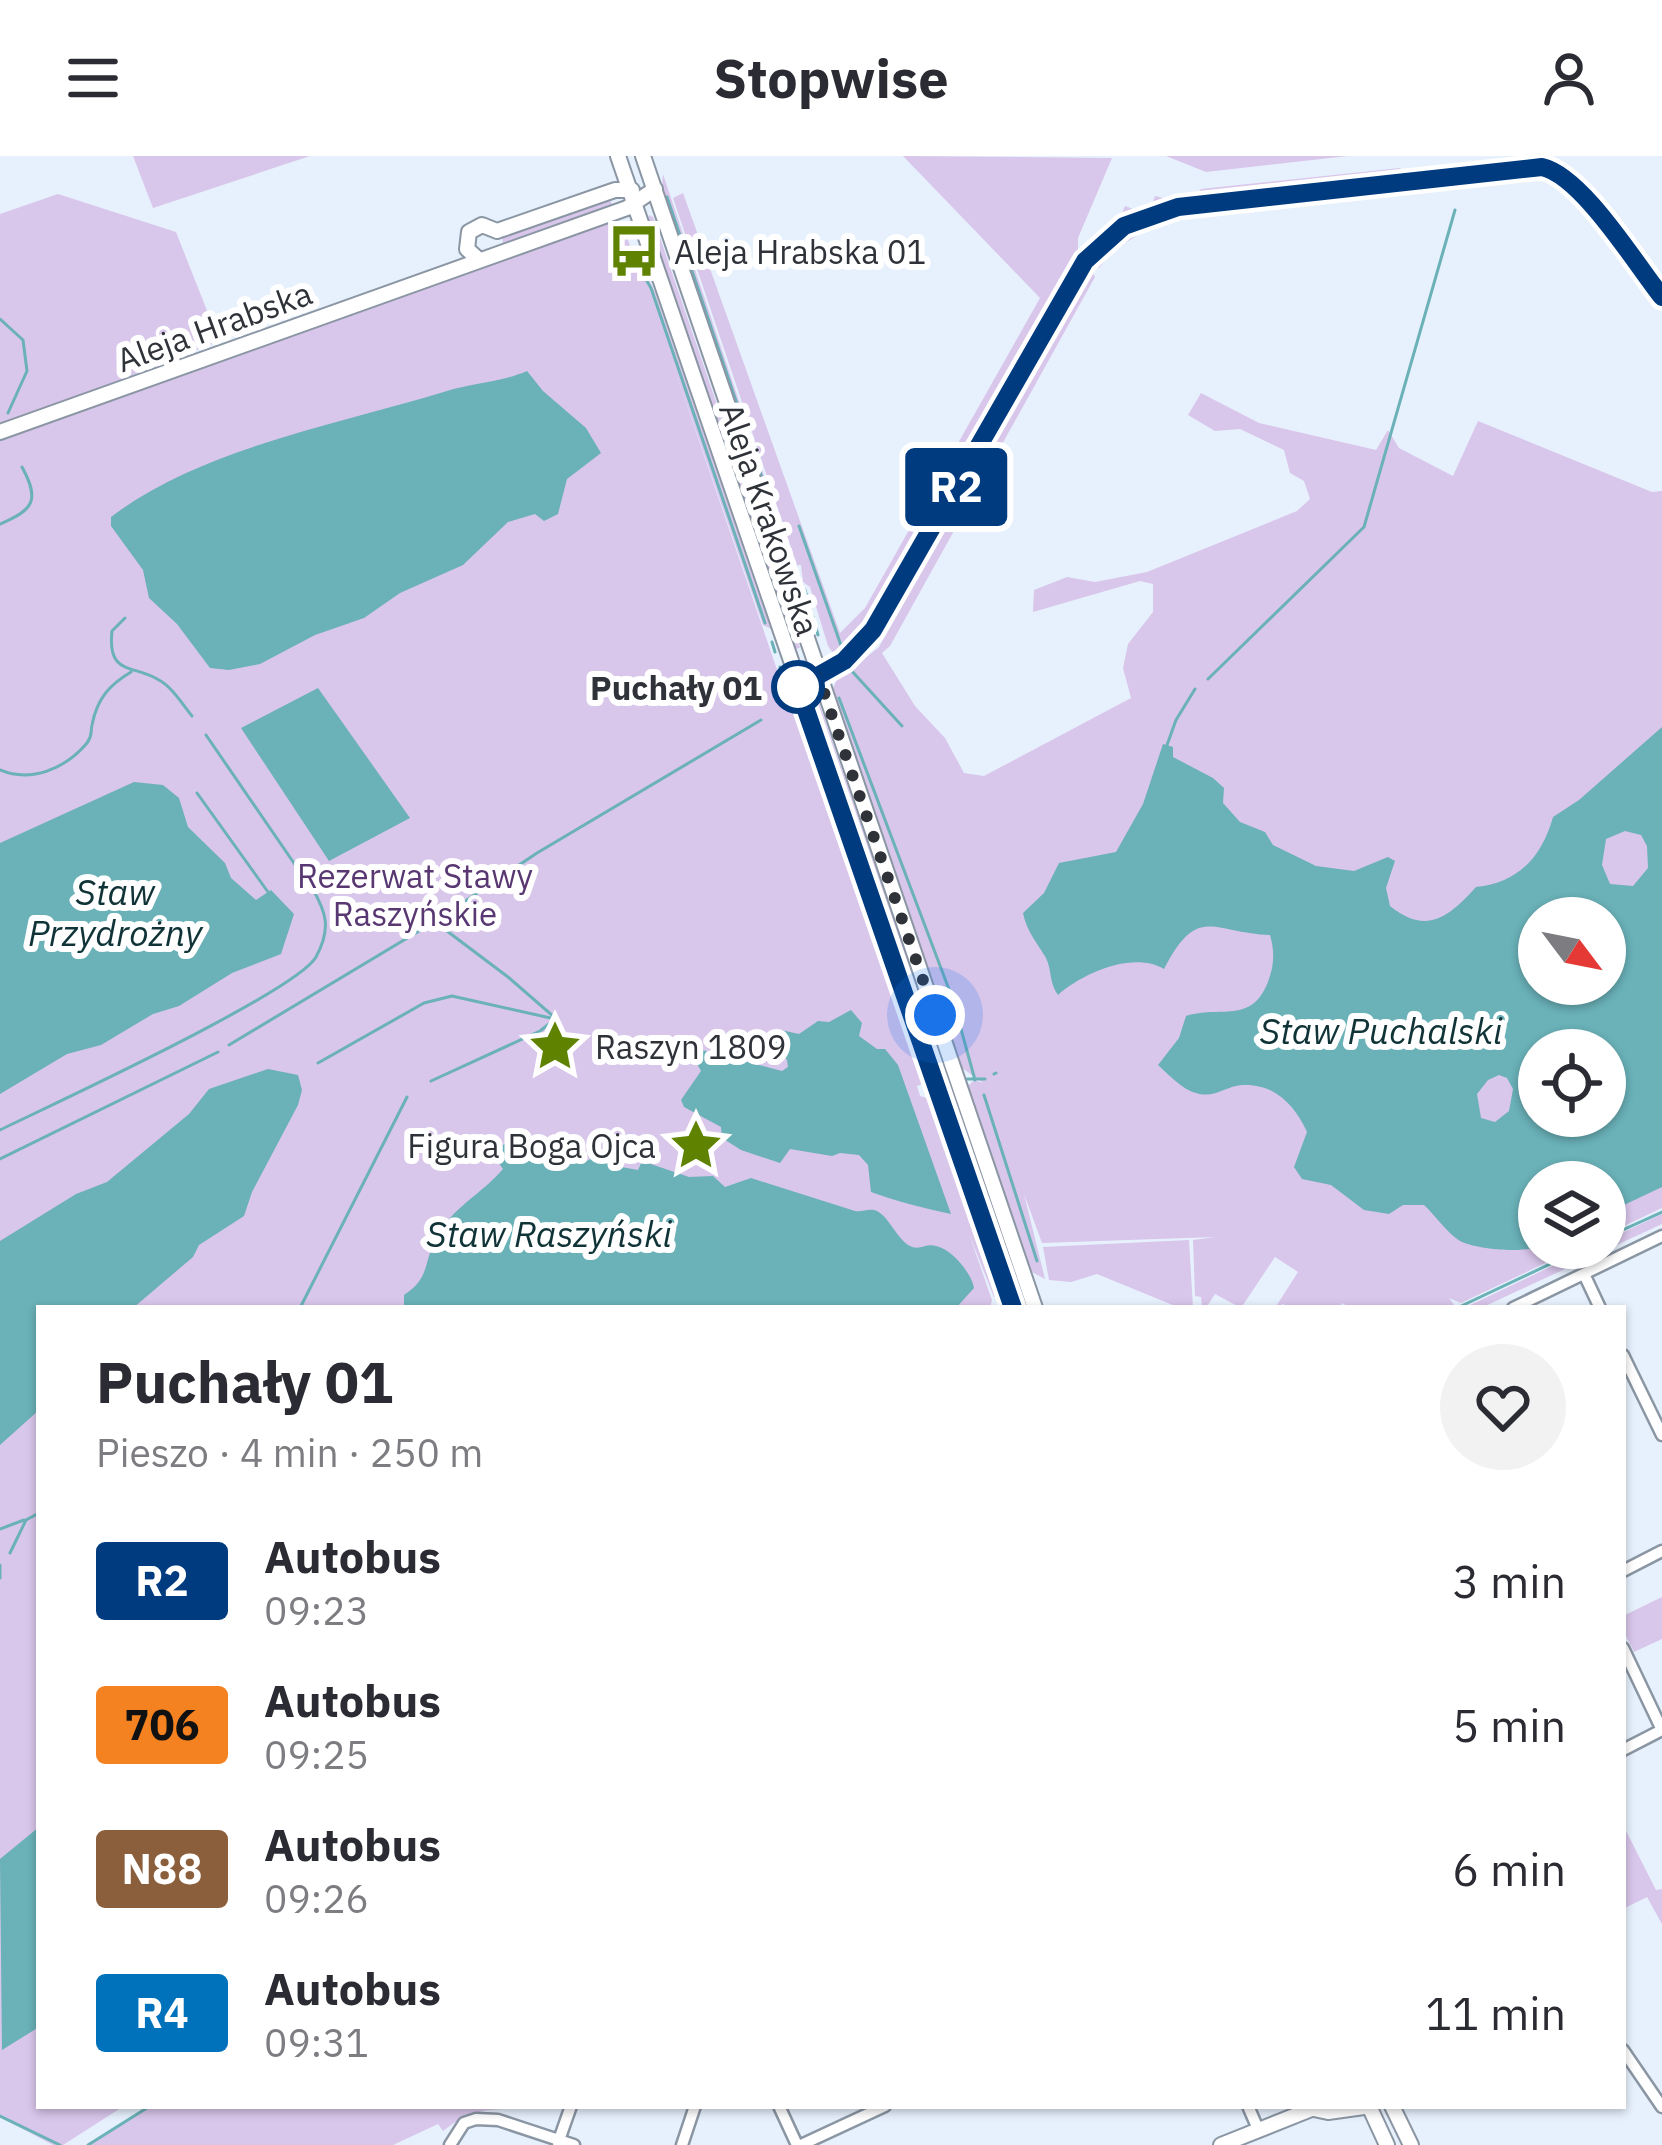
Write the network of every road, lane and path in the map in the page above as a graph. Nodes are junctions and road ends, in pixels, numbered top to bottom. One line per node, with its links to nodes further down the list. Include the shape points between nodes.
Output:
1 (619, 159): 2 (main road, via 634,174); 4 (main road, Aleja Krakowska)
2 (645, 163): 3 (main road, Aleja Krakowska)
3 (655, 190): 4 (main road); 12 (main road, Aleja Krakowska)
4 (631, 198): 5 (main road, via 615,190); 7 (main road); 13 (main road, Aleja Krakowska)
5 (497, 231): 6 (main road, via 477,226); 7 (main road)
6 (466, 246): 8 (main road); 9 (main road)
7 (497, 253): 8 (main road)
8 (478, 259): 9 (main road, Aleja Hrabska)
9 (446, 271): 11 (main road, Aleja Hrabska)
10 (1662, 297): 12 (street, via 1580,191 1542,167 1145,215 1085,261 880,620 853,653)
11 (0, 432)
12 (818, 675): 13 (street); 17 (main road, Aleja Krakowska)
13 (798, 687): 16 (main road, Aleja Krakowska)
14 (1662, 1236): 15 (street)
15 (1584, 1274): 18 (street); 19 (street)
16 (1012, 1305)
17 (1034, 1305)
18 (1519, 1305)
19 (1599, 1305)
20 (1626, 1361): 21 (street)
21 (1662, 1435)
22 (1662, 1551): 23 (street)
23 (1626, 1569)
24 (1626, 1654): 25 (street)
25 (1662, 1730): 26 (street)
26 (1626, 1748)
27 (1626, 2054): 28 (street)
28 (1662, 2107)
29 (570, 2109): 40 (street)
30 (694, 2109): 43 (street)
31 (781, 2109): 44 (street)
32 (878, 2109): 44 (street)
33 (1249, 2109): 39 (street)
34 (1313, 2109): 39 (main road)
35 (1319, 2109): 36 (main road)
36 (1349, 2109)
37 (1371, 2109): 46 (main road)
38 (1393, 2109): 47 (main road)
39 (1258, 2129): 45 (main road)
40 (558, 2142): 41 (street, via 485,2118 464,2123); 42 (street)
41 (450, 2145)
42 (574, 2145)
43 (682, 2145)
44 (799, 2145)
45 (1221, 2145)
46 (1388, 2145)
47 (1411, 2145)

